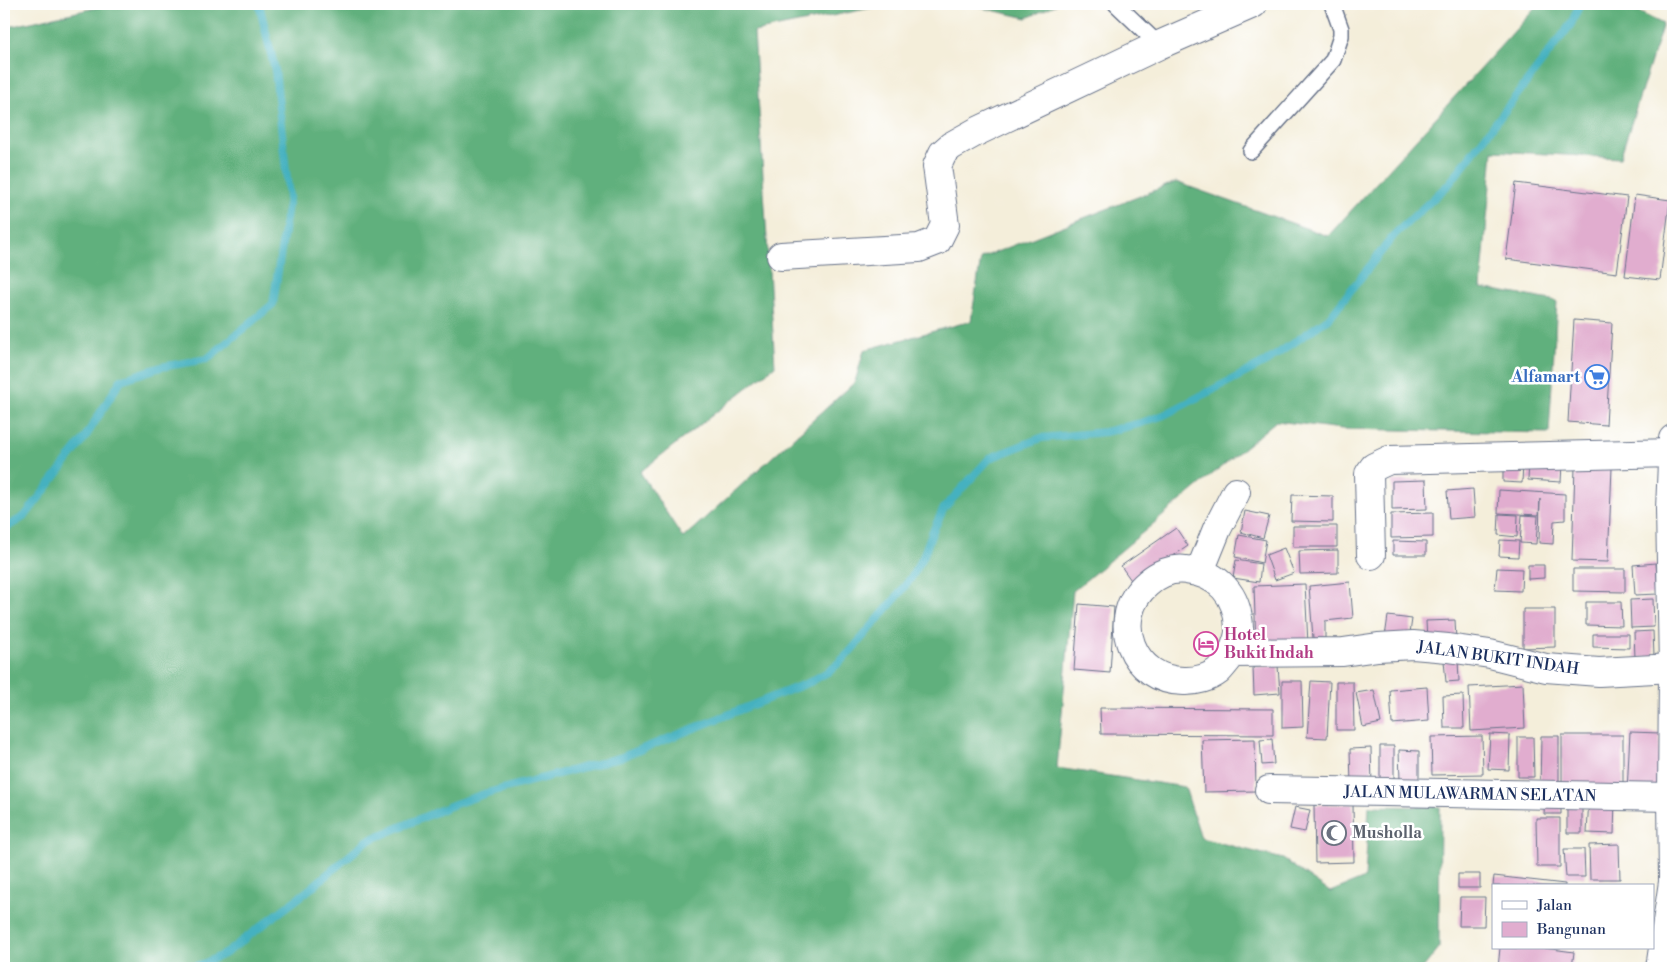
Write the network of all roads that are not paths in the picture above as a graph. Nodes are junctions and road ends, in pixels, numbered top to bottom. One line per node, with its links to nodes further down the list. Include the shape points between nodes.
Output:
1 (1116, 4): 4 (lane)
2 (1252, 4): 4 (street)
3 (1332, 4): 5 (lane, via 1341,29 1333,60)
4 (1159, 45): 6 (street, via 976,132 943,153 938,166 945,226 937,241 919,248)
5 (1251, 151)
6 (781, 256)
7 (1673, 446): 9 (street, via 1389,460 1374,467 1369,474); 11 (street, via 1670,509)
8 (1236, 492): 10 (street)
9 (1371, 555)
10 (1200, 571): 12 (street, via 1222,584 1236,604 1240,629); 12 (street, via 1170,571 1156,576 1138,591 1128,612 1127,635 1136,656 1152,673 1174,682 1197,681 1218,671)
11 (1673, 637): 13 (street)
12 (1232, 653): 13 (street, JALAN BUKIT INDAH, via 1343,652 1413,645 1490,654 1546,668 1599,672)
13 (1673, 668)
14 (1673, 673): 16 (street)
15 (1269, 790): 16 (street, JALAN MULAWARMAN SELATAN)
16 (1672, 797): 17 (street)
17 (1673, 882): 18 (street)
18 (1660, 968)

